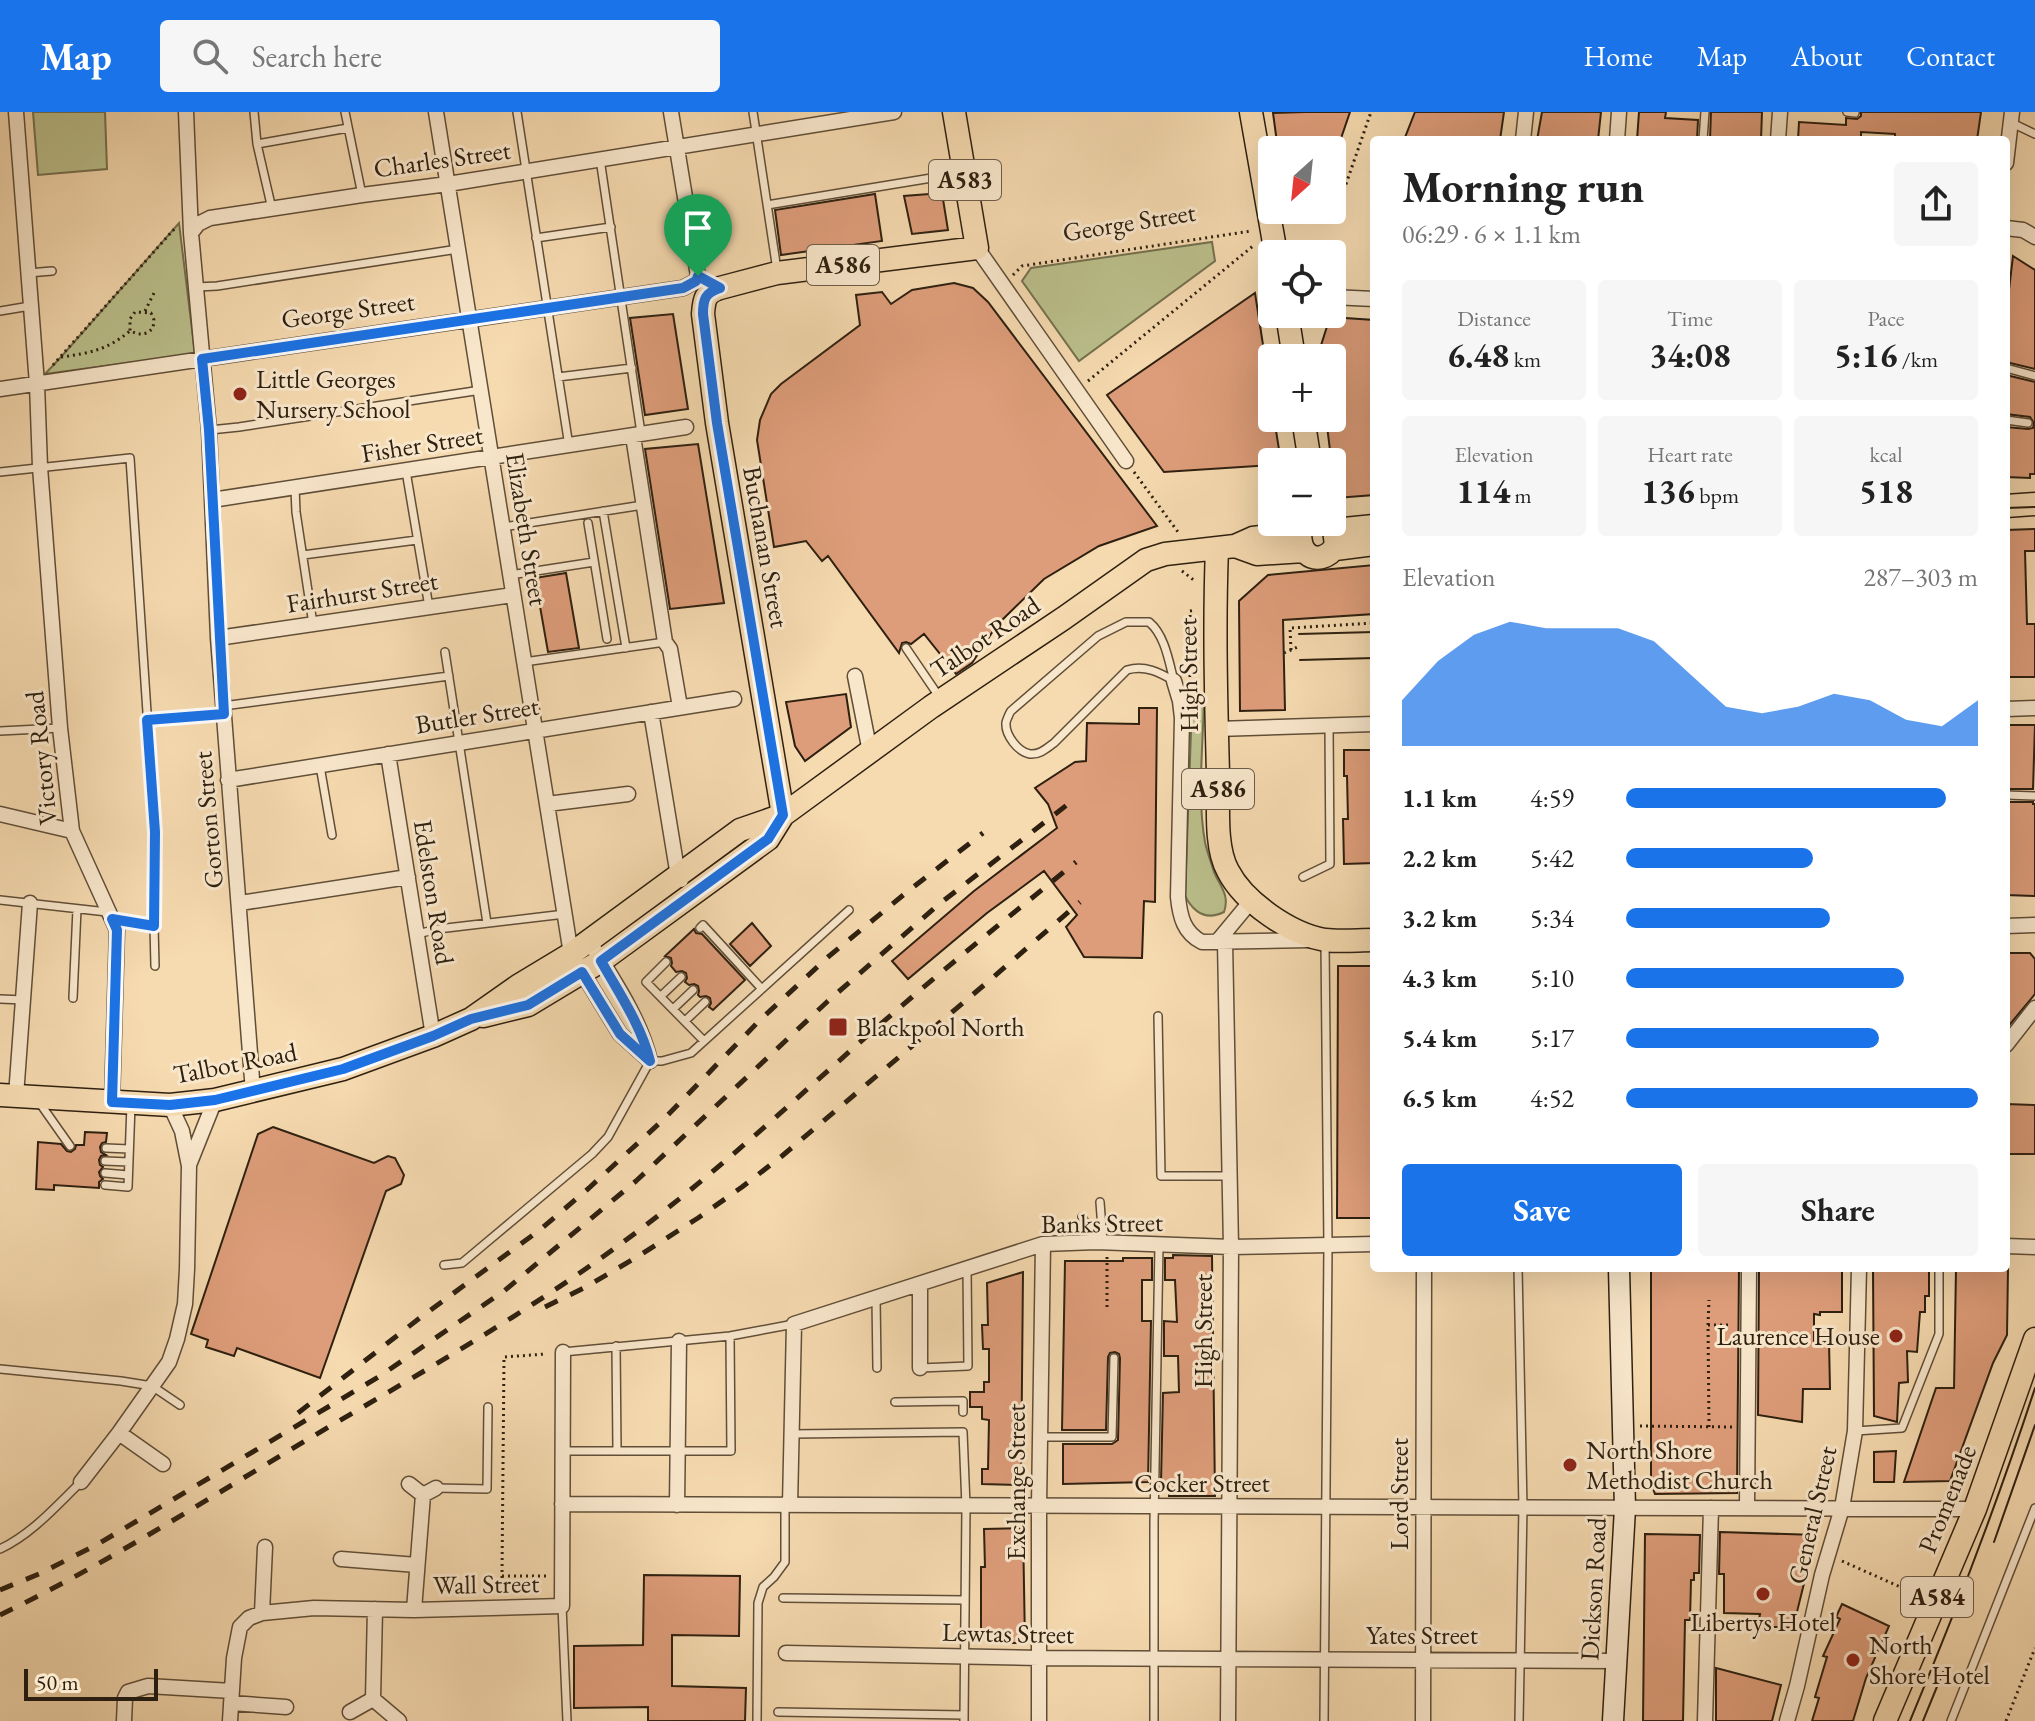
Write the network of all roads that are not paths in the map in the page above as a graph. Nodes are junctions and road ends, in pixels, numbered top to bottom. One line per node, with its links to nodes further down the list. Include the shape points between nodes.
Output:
1 (16, 112): 45 (street, Victory Road)
2 (186, 112): 38 (street, Gorton Street)
3 (254, 112): 27 (lane)
4 (345, 112): 20 (lane)
5 (436, 112): 32 (street, Elizabeth Street)
6 (517, 112): 30 (lane)
7 (671, 112): 28 (street, Buchanan Street)
8 (753, 112): 21 (lane)
9 (894, 112): 17 (street, Charles Street)
10 (954, 112): 31 (main road, A583)
11 (1251, 112): 41 (main road)
12 (1526, 112): 23 (street)
13 (1619, 112): 24 (street)
14 (1705, 112): 25 (lane)
15 (1780, 112): 26 (street)
16 (1847, 112): 18 (lane)
17 (878, 113): 21 (street, Charles Street)
18 (1855, 113)
19 (2011, 117): 22 (lane)
20 (348, 128): 27 (lane); 33 (lane)
21 (757, 133): 28 (street, Charles Street); 34 (lane)
22 (2035, 134)
23 (1523, 136)
24 (1617, 136)
25 (1703, 136)
26 (1778, 136)
27 (257, 144): 35 (lane)
28 (676, 147): 29 (street, Charles Street); 47 (street, Buchanan Street)
29 (600, 159): 30 (street, Charles Street); 36 (lane)
30 (526, 172): 32 (street, Charles Street); 40 (lane)
31 (964, 173): 34 (lane); 42 (main road, A583)
32 (448, 184): 33 (street, Charles Street); 43 (street, Elizabeth Street)
33 (362, 195): 35 (street, Charles Street)
34 (767, 205): 46 (lane)
35 (272, 209): 38 (street, Charles Street, via 210,218)
36 (611, 227): 40 (lane); 49 (lane)
37 (2010, 228): 39 (street)
38 (191, 233): 48 (street, Gorton Street)
39 (2035, 237)
40 (536, 238): 53 (lane)
41 (1273, 240)
42 (977, 248): 46 (main road, George Street / A586); 71 (street)
43 (458, 249): 48 (lane); 55 (street, Elizabeth Street)
44 (52, 271): 45 (lane)
45 (28, 273): 52 (street, Victory Road)
46 (777, 273): 47 (main road, George Street / A586)
47 (710, 285): 49 (street, George Street, via 696,281 683,288); 134 (main road, Buchanan Street, via 703,314 717,423)
48 (197, 287): 56 (street, Gorton Street)
49 (620, 296): 53 (street, George Street); 57 (lane)
50 (1346, 298): 51 (street)
51 (1370, 299)
52 (30, 306): 54 (lane); 61 (street, Victory Road)
53 (548, 308): 55 (street, George Street); 60 (lane)
54 (0, 311)
55 (469, 320): 56 (street, George Street); 63 (street, Elizabeth Street)
56 (202, 359): 61 (street, George Street); 67 (street, Gorton Street)
57 (632, 368): 60 (lane); 68 (lane)
58 (2010, 369): 59 (lane)
59 (2035, 376)
60 (558, 377): 69 (lane)
61 (37, 381): 62 (street, George Street); 72 (street, Victory Road)
62 (0, 389)
63 (481, 390): 67 (lane); 70 (street, Elizabeth Street)
64 (2010, 421): 65 (lane)
65 (2028, 423)
66 (686, 427): 68 (street, Fisher Street)
67 (209, 430): 76 (street, Gorton Street)
68 (637, 436): 69 (street, Fisher Street); 78 (street)
69 (569, 446): 70 (street, Fisher Street)
70 (491, 458): 73 (street, Fisher Street); 83 (street, Elizabeth Street)
71 (1126, 461)
72 (40, 467): 74 (lane); 117 (lane, via 130,458); 120 (street, Victory Road)
73 (406, 471): 75 (street, Fisher Street); 89 (lane)
74 (0, 472)
75 (295, 488): 76 (street, Fisher Street); 93 (lane)
76 (212, 500): 100 (street, Gorton Street)
77 (2035, 504): 79 (main road)
78 (643, 505): 80 (lane); 102 (street)
79 (2010, 506)
80 (603, 511): 83 (lane); 103 (lane)
81 (588, 523): 94 (lane)
82 (1370, 526): 84 (main road)
83 (502, 527): 95 (street, Elizabeth Street)
84 (1346, 528)
85 (1346, 534): 90 (main road)
86 (1302, 536): 91 (main road, Talbot Road, via 1257,554)
87 (1304, 536): 88 (main road, Talbot Road, via 1311,556 1319,558 1329,554)
88 (1330, 536)
89 (417, 540): 93 (lane); 98 (lane)
90 (1370, 543)
91 (1226, 547): 92 (main road, Talbot Road); 96 (main road, High Street / A586)
92 (1172, 553): 96 (main road, High Street, via 1202,569); 111 (main road, Talbot Road, via 1146,560)
93 (303, 555): 99 (lane)
94 (594, 562): 95 (lane); 101 (lane)
95 (510, 575): 97 (street, Elizabeth Street)
96 (1206, 584): 121 (main road, High Street / A586)
97 (513, 595): 98 (street, Fairhurst Street); 106 (street, Elizabeth Street)
98 (429, 607): 99 (street, Fairhurst Street)
99 (313, 624): 100 (street, Fairhurst Street)
100 (218, 638): 115 (street, Gorton Street)
101 (607, 639)
102 (665, 642): 103 (lane); 112 (street)
103 (626, 648): 106 (lane)
104 (906, 648): 111 (lane)
105 (445, 652): 107 (lane)
106 (524, 662): 122 (street, Elizabeth Street)
107 (449, 676): 115 (lane); 124 (lane)
108 (855, 676): 125 (street)
109 (1174, 681): 109 (lane, via 1151,670 1127,670 1043,751 1021,750 1007,729 1018,704 1098,636 1126,622 1155,627); 157 (street, via 1182,718 1179,913 1198,941)
110 (734, 699): 112 (street, Butler Street)
111 (942, 700): 125 (main road, Talbot Road)
112 (680, 707): 116 (street, Butler Street)
113 (2035, 708): 114 (street)
114 (2010, 709)
115 (223, 710): 117 (lane); 128 (street, Gorton Street)
116 (651, 712): 122 (street, Butler Street); 137 (street)
117 (147, 720): 151 (lane, via 155,832)
118 (1370, 724): 119 (street)
119 (1329, 725): 121 (street); 139 (lane, via 1330,864)
120 (60, 728): 123 (lane); 135 (street, Victory Road)
121 (1217, 729): 142 (main road, High Street / A586, via 1222,858)
122 (535, 730): 124 (street, Butler Street); 132 (street, Elizabeth Street)
123 (0, 731)
124 (459, 743): 126 (street, Butler Street); 149 (lane)
125 (870, 752): 134 (main road, Talbot Road)
126 (388, 754): 127 (street, Butler Street); 138 (street, Edelston Road)
127 (320, 765): 128 (street, Butler Street); 136 (lane)
128 (228, 780): 144 (street, Gorton Street)
129 (628, 794): 132 (street)
130 (2010, 795): 131 (lane)
131 (2035, 796)
132 (547, 804): 147 (street, Elizabeth Street)
133 (0, 814): 135 (street)
134 (783, 815): 137 (main road, Talbot Road, via 740,830); 140 (main road, Talbot Road, via 768,839)
135 (72, 831): 148 (street, Victory Road)
136 (332, 835)
137 (678, 876): 140 (street); 158 (main road, Talbot Road)
138 (408, 877): 144 (street); 154 (street, Edelston Road)
139 (1303, 877)
140 (691, 895): 158 (main road, Talbot Road)
141 (0, 900): 143 (lane)
142 (1251, 901): 155 (main road, High Street / A586, via 1287,925); 157 (street)
143 (30, 903): 145 (lane); 167 (street)
144 (240, 903): 177 (street, Gorton Street)
145 (77, 909): 148 (lane); 165 (lane)
146 (849, 910): 162 (lane)
147 (565, 914): 149 (lane); 158 (street, Elizabeth Street)
148 (111, 916): 151 (lane); 180 (street, Victory Road, via 117,930)
149 (487, 923): 154 (lane)
150 (2035, 925): 152 (street)
151 (154, 926): 160 (lane)
152 (2010, 926)
153 (700, 928): 162 (lane, via 703,925)
154 (417, 934): 173 (street, Edelston Road)
155 (1325, 940): 156 (main road, A586); 157 (street); 198 (lane)
156 (1370, 940)
157 (1221, 942): 190 (street, High Street)
158 (586, 957): 173 (main road, Talbot Road, via 518,986 471,1019); 176 (street, via 638,1028); 176 (street, via 620,1034)
159 (666, 962): 164 (lane, via 646,982)
160 (155, 966)
161 (681, 977): 164 (lane)
162 (761, 988): 175 (lane)
163 (693, 990): 170 (lane)
164 (661, 996): 170 (lane)
165 (73, 998)
166 (0, 999): 167 (lane)
167 (24, 1000): 178 (street)
168 (705, 1002): 172 (lane)
169 (2035, 1008): 174 (street)
170 (673, 1009): 172 (lane)
171 (1158, 1016): 190 (lane, via 1161,1176)
172 (685, 1021): 175 (lane)
173 (433, 1036): 177 (main road, Talbot Road, via 343,1069)
174 (2010, 1040)
175 (704, 1041): 176 (lane, via 691,1053)
176 (650, 1061): 202 (lane, via 608,1137 592,1154 462,1263)
177 (253, 1092): 179 (main road, Talbot Road)
178 (17, 1096): 180 (main road, Talbot Road); 182 (lane)
179 (215, 1100): 181 (main road, Talbot Road); 187 (street)
180 (122, 1102): 181 (main road, Talbot Road); 184 (lane)
181 (170, 1105): 187 (street)
182 (70, 1146)
183 (106, 1148): 184 (lane)
184 (129, 1149): 186 (lane)
185 (105, 1161): 186 (lane)
186 (129, 1162): 189 (lane)
187 (189, 1166): 222 (street, via 185,1304 169,1362)
188 (105, 1173): 189 (lane)
189 (128, 1175): 191 (lane, via 128,1187)
190 (1231, 1176): 200 (street, High Street)
191 (105, 1185)
192 (1100, 1202): 194 (lane)
193 (1082, 1217): 194 (lane)
194 (1102, 1242): 195 (street, Banks Street); 197 (street, Banks Street)
195 (1043, 1244): 203 (street, Banks Street); 230 (street, Exchange Street)
196 (1370, 1244): 198 (street, Banks Street)
197 (1159, 1245): 200 (street, Banks Street); 244 (lane)
198 (1328, 1246): 200 (street, Banks Street); 245 (lane)
199 (2010, 1246): 201 (street)
200 (1231, 1247): 243 (street, High Street)
201 (2035, 1247)
202 (444, 1265)
203 (967, 1269): 210 (street, Banks Street); 220 (lane, via 968,1366)
204 (1424, 1272): 246 (street, Lord Street)
205 (1518, 1272): 247 (lane)
206 (1619, 1272): 248 (street, Dickson Road)
207 (1749, 1272): 250 (street)
208 (1859, 1272): 227 (street, General Street)
209 (1939, 1272): 227 (lane, via 1939,1334 1902,1428)
210 (920, 1284): 211 (street, Banks Street); 220 (street)
211 (876, 1298): 212 (street, Banks Street); 219 (lane)
212 (794, 1324): 213 (lane); 229 (street)
213 (730, 1336): 215 (lane); 232 (lane, via 731,1451)
214 (2035, 1339): 253 (main road, Promenade / A584)
215 (679, 1341): 216 (lane); 232 (street)
216 (616, 1346): 217 (lane); 231 (lane)
217 (563, 1352): 233 (street, Wall Street)
218 (1114, 1358): 230 (lane, via 1112,1437)
219 (877, 1368)
220 (920, 1368)
221 (0, 1369): 222 (lane)
222 (152, 1386): 224 (lane); 228 (street)
223 (895, 1402): 226 (lane, via 963,1401)
224 (180, 1405)
225 (488, 1407): 237 (lane, via 487,1489)
226 (963, 1412)
227 (1855, 1431): 251 (street, General Street)
228 (119, 1433): 234 (street); 235 (street)
229 (792, 1434): 240 (street); 241 (lane, via 963,1431)
230 (1040, 1437): 242 (street, Exchange Street)
231 (617, 1450): 232 (lane); 233 (lane)
232 (678, 1450): 239 (street)
233 (562, 1451): 238 (street, Wall Street)
234 (163, 1464)
235 (81, 1482): 255 (lane, via 36,1525)
236 (409, 1484): 237 (street)
237 (430, 1492): 257 (street)
238 (562, 1504): 239 (street, Cocker Street); 260 (street, Wall Street)
239 (677, 1505): 240 (street, Cocker Street)
240 (788, 1505): 241 (street, Cocker Street); 283 (lane, via 785,1562 763,1587 758,1603)
241 (966, 1506): 242 (street, Cocker Street); 259 (lane)
242 (1039, 1506): 244 (street, Cocker Street); 266 (street, Exchange Street)
243 (1229, 1506): 244 (street, Cocker Street); 245 (street, Cocker Street); 268 (street, High Street)
244 (1155, 1507): 267 (lane)
245 (1327, 1507): 246 (street, Cocker Street); 269 (lane)
246 (1423, 1507): 247 (street, Cocker Street); 270 (street, Lord Street)
247 (1523, 1507): 248 (street, Cocker Street); 271 (lane)
248 (1625, 1508): 249 (street, Cocker Street); 272 (street, Dickson Road)
249 (1711, 1508): 250 (street, Cocker Street); 291 (street)
250 (1747, 1508): 251 (street, Cocker Street)
251 (1842, 1508): 253 (street, Cocker Street); 292 (street, General Street)
252 (2035, 1508): 294 (lane)
253 (1975, 1509): 293 (main road, Promenade / A584)
254 (265, 1547): 263 (street)
255 (0, 1549)
256 (341, 1559): 257 (street)
257 (417, 1565): 262 (street)
258 (783, 1598): 259 (lane)
259 (965, 1600): 265 (lane)
260 (562, 1606): 262 (street, Wall Street); 282 (lane)
261 (375, 1609): 262 (street, Wall Street); 263 (street, Wall Street); 274 (street)
262 (414, 1610)
263 (262, 1613): 273 (street, via 240,1627)
264 (786, 1653): 265 (street, Lewtas Street)
265 (964, 1656): 266 (street, Lewtas Street); 278 (lane)
266 (1039, 1658): 267 (street, Lewtas Street); 284 (street, Exchange Street)
267 (1156, 1658): 268 (street, Lewtas Street); 285 (lane)
268 (1229, 1658): 269 (street, Yates Street); 286 (street, High Street)
269 (1323, 1659): 270 (street, Yates Street); 287 (lane)
270 (1424, 1659): 271 (street, Yates Street); 288 (street, Lord Street)
271 (1519, 1660): 272 (street, Yates Street); 289 (lane)
272 (1615, 1661): 290 (street, Dickson Road)
273 (232, 1697): 275 (street); 279 (street, via 137,1688 125,1698); 280 (street)
274 (373, 1699): 276 (street); 281 (street)
275 (286, 1707)
276 (350, 1712)
277 (778, 1712): 278 (lane)
278 (964, 1718)
279 (124, 1721)
280 (230, 1721)
281 (399, 1721)
282 (567, 1721)
283 (757, 1721)
284 (1039, 1721)
285 (1154, 1721)
286 (1228, 1721)
287 (1324, 1721)
288 (1423, 1721)
289 (1519, 1721)
290 (1613, 1721)
291 (1705, 1721)
292 (1787, 1721)
293 (1885, 1721)
294 (1951, 1721)

